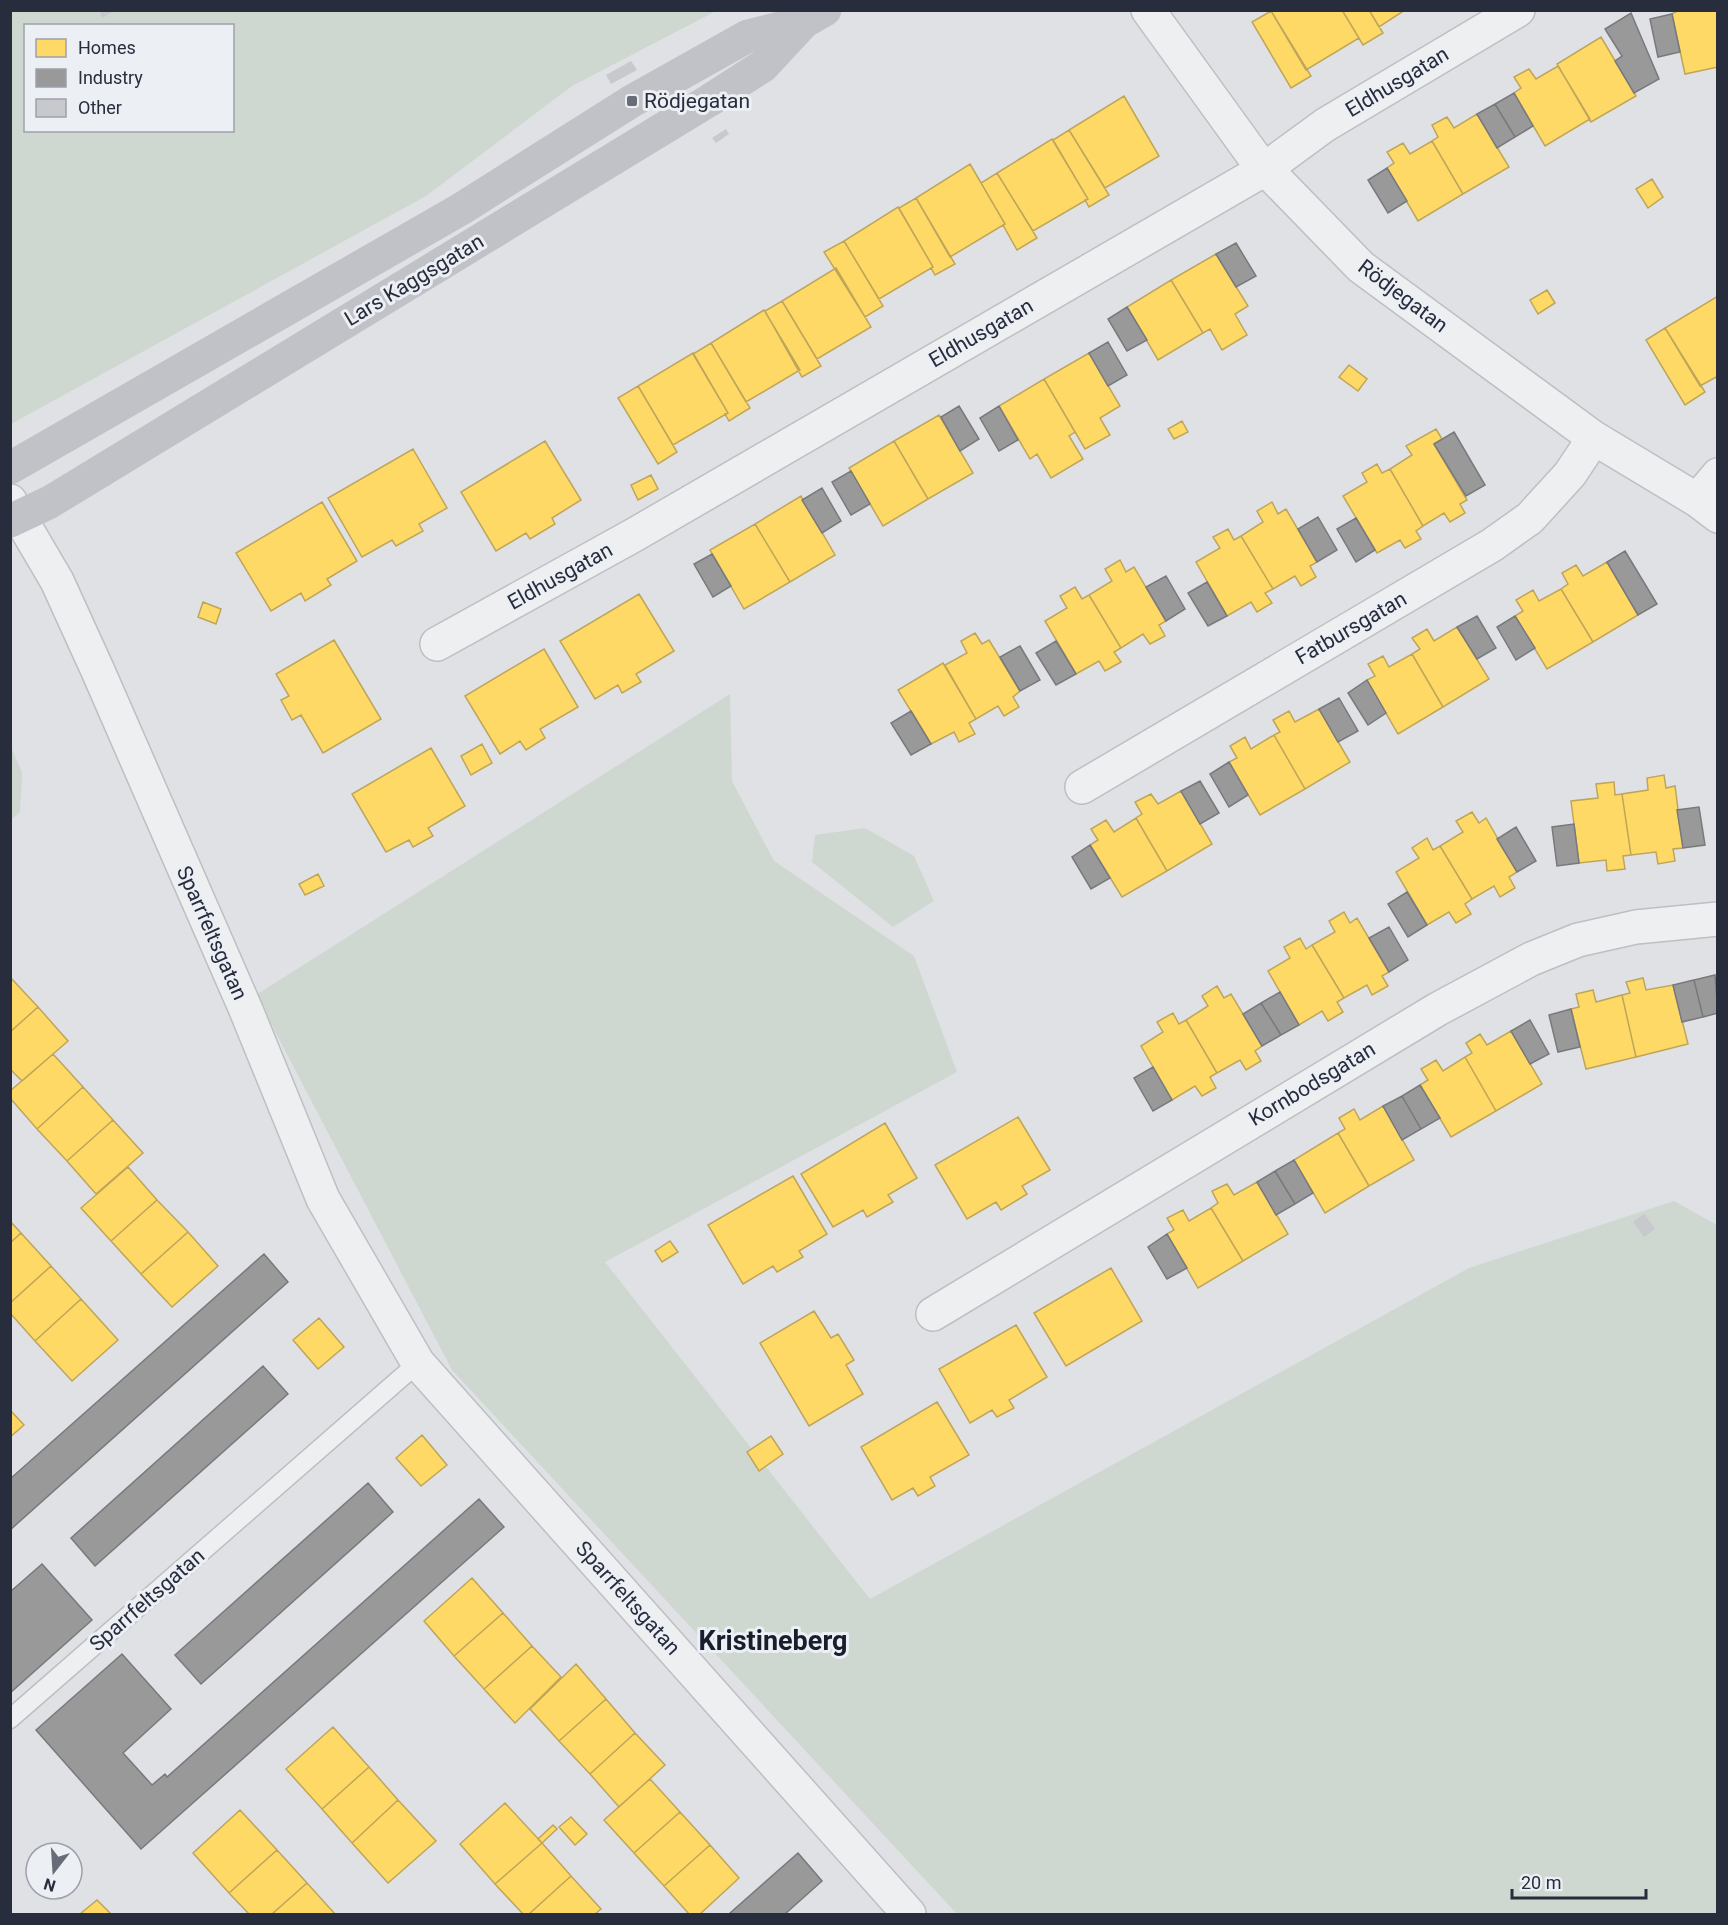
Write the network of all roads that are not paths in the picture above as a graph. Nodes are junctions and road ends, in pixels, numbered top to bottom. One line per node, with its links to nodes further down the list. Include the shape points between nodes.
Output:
1 (1148, 10): 4 (street, Rödjegatan)
2 (1518, 10): 4 (street, Eldhusgatan, via 1325,125)
3 (814, 16): 6 (street, Lars Kaggsgatan, via 747,36 632,101 450,215); 9 (street, Lars Kaggsgatan, via 763,66 719,94 50,502)
4 (1265, 169): 5 (street, Rödjegatan, via 1362,267); 10 (street, Eldhusgatan, via 634,535)
5 (1594, 438): 8 (street, Rödjegatan); 11 (street, Fatbursgatan, via 1570,474 1530,518 1492,545)
6 (10, 468)
7 (1718, 475): 8 (street)
8 (1707, 508)
9 (14, 513): 14 (street, Sparrfeltsgatan, via 57,581 98,671 246,1010 323,1199)
10 (437, 644)
11 (1082, 787)
12 (1718, 919): 13 (street, Kornbodsgatan, via 1636,927 1578,940 1532,959 1428,1015)
13 (933, 1314)
14 (418, 1363): 15 (lane, Sparrfeltsgatan); 16 (street, Sparrfeltsgatan)
15 (10, 1719)
16 (909, 1914)

